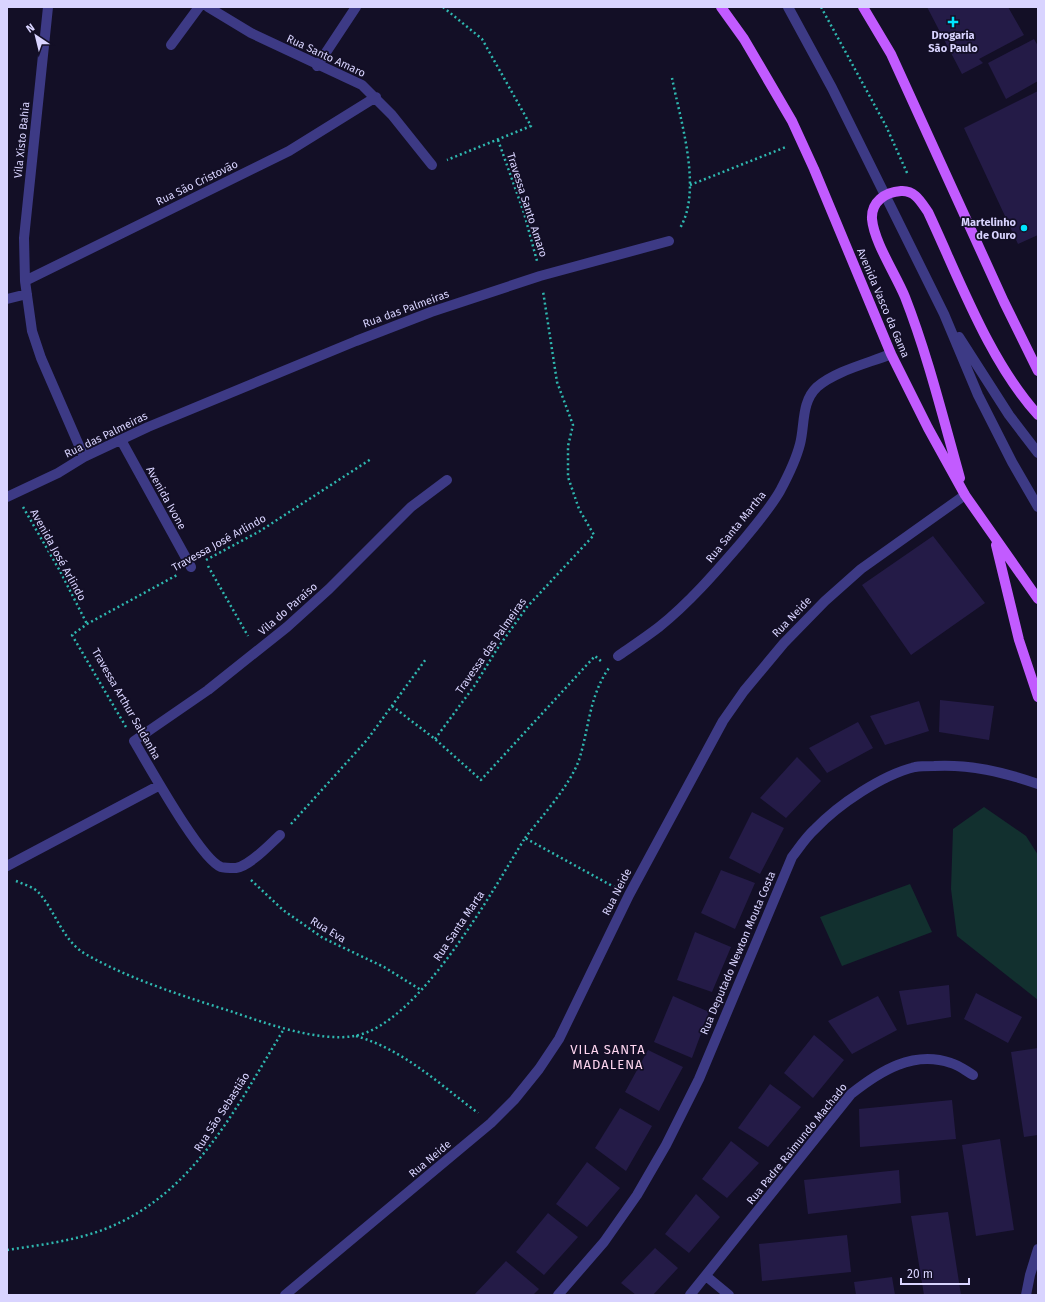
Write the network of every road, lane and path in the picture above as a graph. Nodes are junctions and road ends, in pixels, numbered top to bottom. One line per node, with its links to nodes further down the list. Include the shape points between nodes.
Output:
1 (48, 7): 20 (street, Vila Xisto Bahia, via 24,238)
2 (199, 7): 9 (street)
3 (208, 7): 10 (street, Rua Santo Amaro, via 251,33)
4 (356, 7): 10 (street)
5 (443, 7): 13 (path, via 482,39 531,126)
6 (721, 7): 14 (main road, Avenida Vasco da Gama, via 766,76)
7 (788, 7): 17 (street)
8 (863, 7): 25 (main road, via 891,54)
9 (171, 45)
10 (317, 66): 12 (street, Rua Santo Amaro, via 362,85)
11 (672, 78): 16 (path, via 689,159)
12 (376, 97): 15 (street, Rua Santo Amaro); 20 (street, Rua São Cristovão, via 289,151)
13 (498, 140): 15 (path); 19 (path, Travessa Santo Amaro, via 524,213)
14 (801, 140): 16 (path); 24 (main road, Avenida Vasco da Gama)
15 (432, 165)
16 (690, 185): 18 (path, via 683,222)
17 (885, 195): 23 (street); 26 (main road, via 895,191 906,191 915,195 928,212 984,332 1013,381); 32 (main road, via 877,200 872,219 920,339)
18 (669, 241): 19 (street, Rua das Palmeiras)
19 (540, 276): 27 (street, Rua das Palmeiras, via 431,312 356,341); 45 (path, Travessa das Palmeiras, via 557,382 573,425 568,446 568,477 579,509 594,535 527,607 475,686)
20 (25, 281): 21 (street, Vila Xisto Bahia)
21 (27, 294): 22 (street); 29 (street, Vila Xisto Bahia, via 32,331 40,358)
22 (7, 299)
23 (944, 314): 28 (street, via 1009,415); 34 (street, via 978,395)
24 (891, 354): 32 (main road, Avenida Vasco da Gama); 41 (street, Rua Santa Martha, via 832,377 817,387 806,405 803,432 794,462 779,492 757,523 677,611)
25 (1038, 371)
26 (1038, 415)
27 (120, 440): 29 (street, Rua das Palmeiras); 36 (street, Avenida Ivone)
28 (1038, 453)
29 (84, 457): 33 (street, Rua das Palmeiras)
30 (371, 458): 40 (path, Travessa José Arlindo, via 260,531 204,561)
31 (447, 480): 40 (street, Vila do Paraíso, via 411,507 329,589)
32 (965, 495): 35 (main road, Avenida Vasco da Gama); 54 (street, Rua Neide, via 861,569 784,643 723,721)
33 (11, 496): 38 (path, Avenida José Arlindo, via 60,571)
34 (1038, 507)
35 (995, 539): 37 (main road, Avenida Vasco da Gama); 43 (main road, via 1019,640)
36 (191, 568): 38 (path, Travessa José Arlindo)
37 (1038, 599)
38 (87, 624): 39 (path, Travessa José Arlindo)
39 (72, 635): 46 (path, Travessa Arthur Saldanha)
40 (257, 652): 46 (street, Vila do Paraíso, via 208,690)
41 (618, 656)
42 (426, 659): 44 (path)
43 (1038, 697)
44 (392, 706): 45 (path); 49 (path, via 367,740)
45 (436, 739): 50 (path, Rua Santa Marta, via 481,780 595,656 610,667 598,685 578,761 572,774)
46 (134, 741): 48 (street, Travessa Arthur Saldanha)
47 (1038, 784): 64 (street, Rua Deputado Newton Mouta Costa, via 1004,773 976,768 953,765 916,767 881,779 815,829 792,857 699,1079 666,1145 637,1195 604,1242)
48 (160, 785): 51 (street); 52 (street, Travessa Arthur Saldanha, via 205,854 221,867)
49 (280, 835): 52 (street, via 248,863)
50 (525, 838): 54 (path); 55 (path, Rua Santa Marta, via 465,935)
51 (7, 866)
52 (237, 868): 55 (path, Rua Eva, via 283,910 323,938 384,967)
53 (13, 880): 56 (path, Rua Santa Marta, via 38,891 66,935 85,954 158,987)
54 (628, 894): 59 (street, Rua Neide, via 559,1039 539,1069)
55 (421, 990): 57 (path, Rua Santa Marta, via 397,1013 378,1026)
56 (284, 1029): 57 (path, Rua Santa Marta, via 341,1037); 61 (path, Rua São Sebastião, via 204,1155 175,1186 148,1207 105,1229 63,1242)
57 (356, 1036): 59 (path, via 377,1042 401,1054)
58 (973, 1075): 62 (street, Rua Padre Raimundo Machado, via 952,1063 930,1058 902,1062 873,1076 850,1094)
59 (492, 1124): 63 (street, Rua Neide)
60 (1038, 1249): 67 (street)
61 (7, 1250)
62 (706, 1276): 65 (street, Rua Padre Raimundo Machado); 66 (street)
63 (285, 1295)
64 (558, 1295)
65 (690, 1295)
66 (729, 1295)
67 (1026, 1295)

